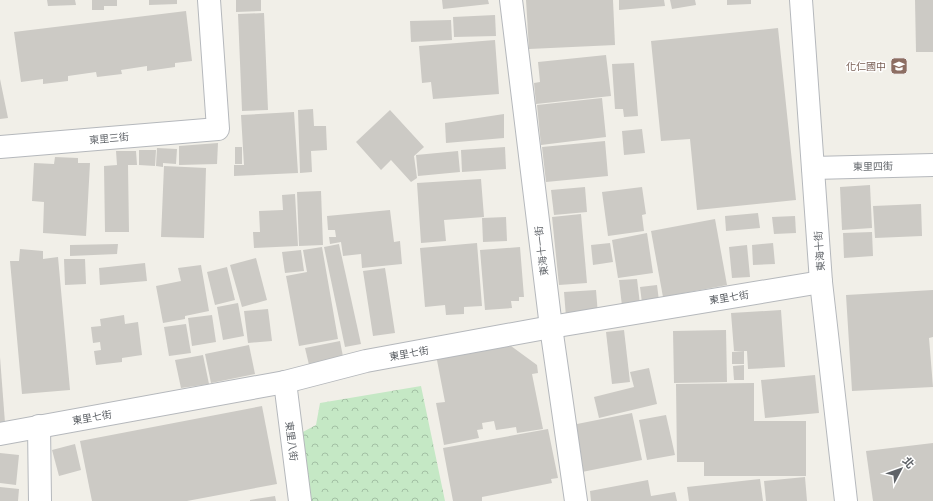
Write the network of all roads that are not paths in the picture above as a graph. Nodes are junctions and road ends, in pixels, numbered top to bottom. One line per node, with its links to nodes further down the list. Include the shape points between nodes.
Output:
1 (209, 0): 4 (street, 東里三街, via 218,130)
2 (511, 0): 8 (street, 東海十一街)
3 (801, 0): 6 (street, 東海十街)
4 (0, 147)
5 (933, 165): 6 (street, 東里四街)
6 (813, 168): 7 (street, 東海十街)
7 (821, 282): 8 (street, 東里七街); 15 (street, 東海十街)
8 (550, 327): 9 (street, 東里七街, via 350,364); 14 (street, 東海十一街)
9 (285, 382): 10 (street, 東里七街); 13 (street, 東里八街)
10 (39, 426): 11 (street, 東里七街); 12 (street)
11 (0, 434)
12 (40, 501)
13 (300, 501)
14 (576, 501)
15 (846, 501)

